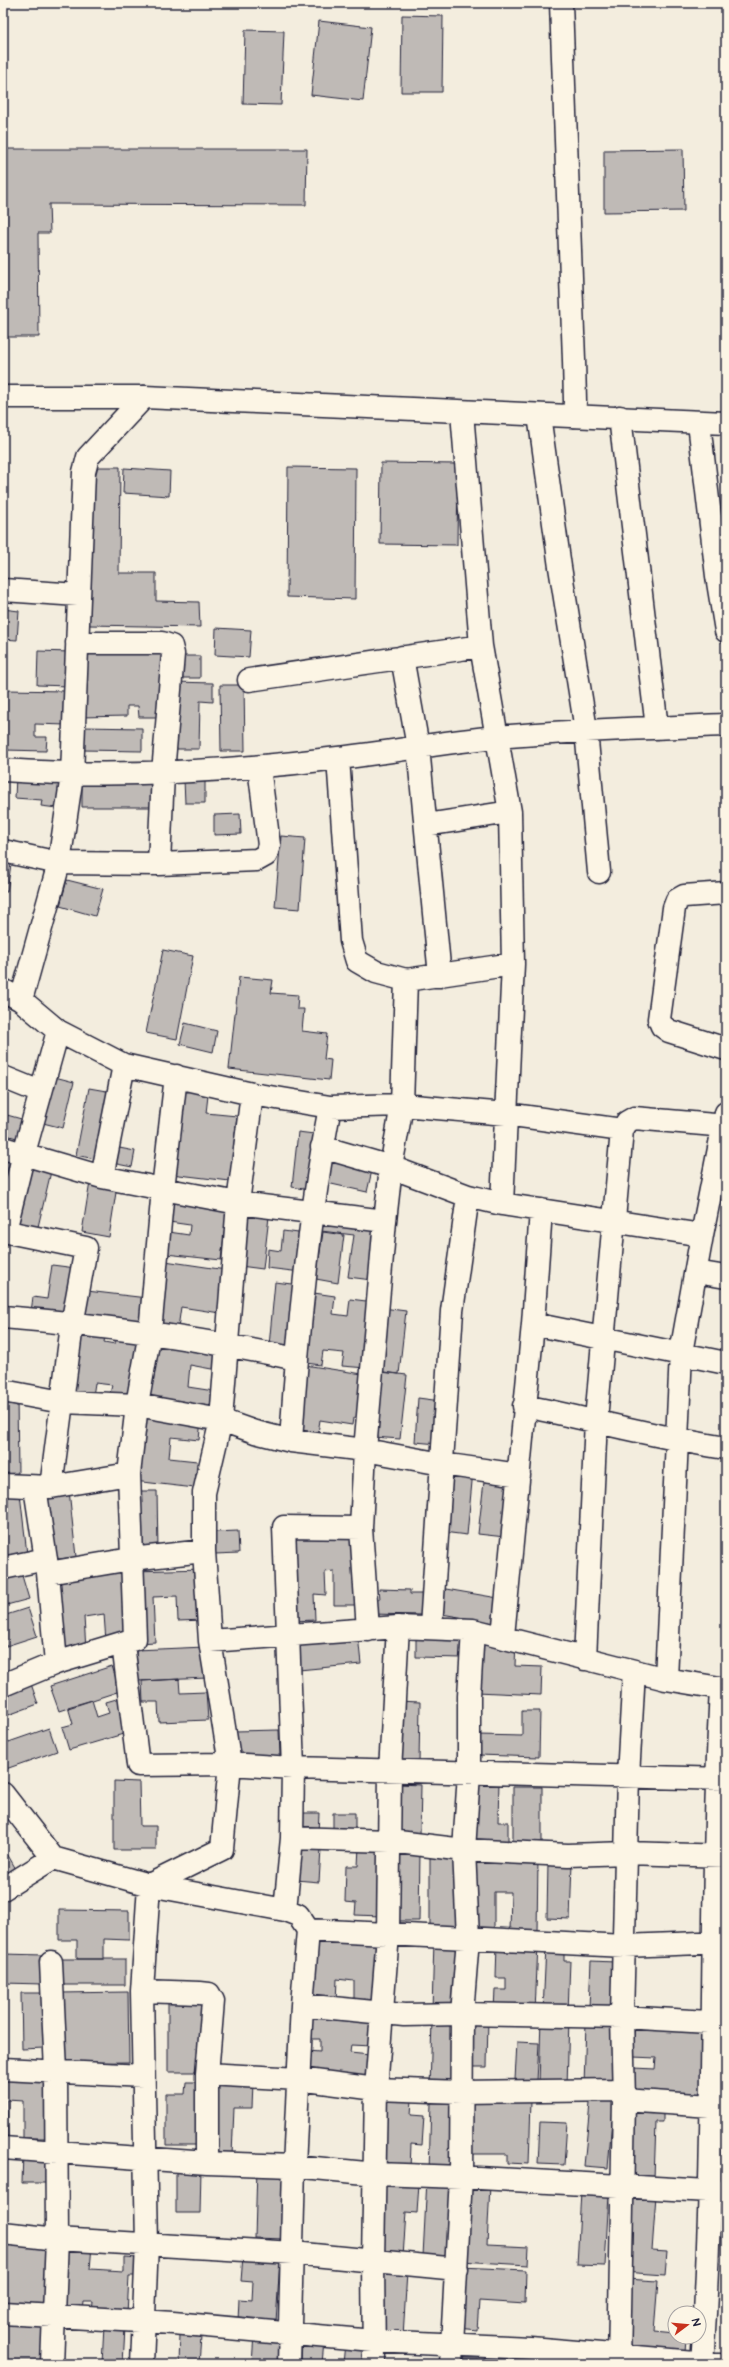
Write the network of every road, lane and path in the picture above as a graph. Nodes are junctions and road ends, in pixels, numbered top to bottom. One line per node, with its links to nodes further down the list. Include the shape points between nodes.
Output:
1 (561, 3): 6 (street, via 576,400)
2 (3, 397): 3 (street)
3 (144, 397): 4 (street); 12 (street, via 88,457 84,472)
4 (462, 412): 5 (street); 15 (street)
5 (539, 415): 6 (street); 20 (street)
6 (574, 416): 7 (street)
7 (620, 417): 8 (street); 19 (street)
8 (699, 423): 9 (street); 10 (street)
9 (726, 423)
10 (721, 576): 13 (street)
11 (3, 590): 12 (street)
12 (78, 595): 14 (street)
13 (726, 631)
14 (77, 643): 26 (street, via 162,643 171,646 173,654); 27 (street)
15 (481, 646): 16 (street); 21 (street)
16 (402, 657): 17 (street); 22 (street)
17 (249, 680)
18 (726, 725): 19 (street)
19 (658, 728): 20 (street)
20 (586, 730): 21 (street); 33 (street)
21 (496, 737): 22 (street); 28 (street)
22 (418, 747): 23 (street); 29 (street)
23 (338, 758): 24 (street); 37 (street, via 351,941 357,961 376,972)
24 (259, 767): 26 (street); 32 (street, via 269,845 266,855 257,860)
25 (3, 770): 27 (street)
26 (163, 774): 27 (street); 32 (street)
27 (72, 775): 31 (street)
28 (510, 812): 29 (street); 35 (street)
29 (426, 825): 36 (street)
30 (3, 851): 31 (street)
31 (59, 863): 32 (street); 38 (street)
32 (159, 864)
33 (599, 872)
34 (726, 893): 40 (street, via 684,896 677,900 659,1019 662,1026 669,1031)
35 (513, 964): 36 (street); 48 (street)
36 (440, 976): 37 (street)
37 (406, 980): 46 (street)
38 (12, 995): 39 (street)
39 (58, 1031): 41 (street); 44 (street)
40 (726, 1049)
41 (124, 1065): 42 (street); 55 (street)
42 (176, 1076): 45 (street); 56 (street)
43 (3, 1077): 44 (street)
44 (40, 1092): 53 (street)
45 (252, 1094): 47 (street); 58 (street)
46 (402, 1105): 47 (street); 48 (street); 54 (street)
47 (330, 1107): 51 (street)
48 (506, 1114): 50 (street); 59 (street)
49 (725, 1122): 50 (street, via 634,1118 627,1122); 65 (street)
50 (622, 1130): 63 (street)
51 (322, 1147): 54 (street); 61 (street)
52 (3, 1148): 53 (street)
53 (24, 1153): 55 (street); 64 (street)
54 (391, 1167): 57 (street); 62 (street)
55 (102, 1177): 56 (street)
56 (163, 1189): 58 (street); 71 (street)
57 (468, 1196): 59 (street); 87 (street, via 452,1311)
58 (238, 1203): 61 (street); 73 (street)
59 (502, 1204): 60 (street)
60 (541, 1210): 63 (street); 69 (street)
61 (312, 1212): 62 (street); 75 (street)
62 (385, 1221): 86 (street)
63 (613, 1221): 65 (street); 72 (street)
64 (4, 1231): 70 (street, via 86,1248)
65 (702, 1235): 66 (street)
66 (696, 1272): 67 (street); 74 (street)
67 (726, 1277)
68 (4, 1321): 70 (street)
69 (533, 1324): 72 (street); 80 (street)
70 (72, 1325): 71 (street); 78 (street)
71 (150, 1332): 73 (street); 79 (street)
72 (602, 1337): 74 (street); 82 (street)
73 (228, 1344): 75 (street); 81 (street)
74 (681, 1353): 76 (street); 84 (street)
75 (296, 1359): 83 (street)
76 (726, 1363)
77 (3, 1391): 78 (street)
78 (62, 1402): 79 (street); 91 (street)
79 (137, 1405): 81 (street); 88 (street)
80 (524, 1406): 82 (street); 89 (street)
81 (221, 1420): 83 (street); 93 (street, via 204,1493)
82 (596, 1420): 84 (street); 105 (street)
83 (291, 1441): 86 (street)
84 (676, 1441): 85 (street); 108 (street)
85 (726, 1448)
86 (365, 1450): 87 (street); 92 (street)
87 (442, 1464): 89 (street); 98 (street)
88 (129, 1474): 91 (street); 94 (street)
89 (519, 1475): 102 (street)
90 (3, 1485): 91 (street)
91 (43, 1487): 95 (street)
92 (361, 1528): 99 (street); 101 (street, via 284,1527)
93 (204, 1551): 94 (street); 103 (street)
94 (131, 1559): 95 (street); 104 (street, via 135,1639)
95 (47, 1566): 96 (street); 106 (street)
96 (3, 1568)
97 (398, 1627): 98 (street); 99 (street); 113 (street)
98 (431, 1627): 100 (street)
99 (368, 1630): 101 (street)
100 (473, 1630): 102 (street); 114 (street, via 469,1696)
101 (287, 1634): 103 (street); 112 (street)
102 (503, 1636): 105 (street)
103 (210, 1641): 111 (street)
104 (123, 1644): 106 (street); 111 (street, via 138,1765)
105 (585, 1659): 107 (street)
106 (56, 1663): 109 (street)
107 (634, 1671): 108 (street); 115 (street)
108 (666, 1679): 110 (street)
109 (3, 1685)
110 (723, 1689): 116 (street)
111 (230, 1764): 112 (street); 124 (street, via 222,1849)
112 (293, 1768): 113 (street); 118 (street)
113 (390, 1771): 114 (street); 119 (street)
114 (469, 1773): 115 (street); 120 (street)
115 (628, 1776): 116 (street); 121 (street)
116 (721, 1778): 122 (street)
117 (3, 1795): 123 (street)
118 (292, 1838): 119 (street); 126 (street)
119 (390, 1841): 120 (street); 128 (street)
120 (464, 1850): 121 (street, via 568,1855); 129 (street)
121 (627, 1853): 122 (street); 131 (street)
122 (720, 1856): 130 (street)
123 (53, 1858): 124 (street); 125 (street)
124 (149, 1885): 126 (street); 133 (street)
125 (3, 1889)
126 (285, 1910): 127 (street, via 298,1915)
127 (308, 1930): 128 (street); 134 (street)
128 (388, 1934): 129 (street); 135 (street)
129 (468, 1938): 131 (street); 136 (street)
130 (719, 1942): 131 (street); 138 (street)
131 (624, 1946): 137 (street)
132 (51, 1962): 140 (street)
133 (142, 1991): 141 (street, via 209,1994 213,2002); 142 (street)
134 (302, 2005): 135 (street); 143 (street)
135 (383, 2013): 136 (street); 144 (street)
136 (462, 2014): 137 (street); 145 (street)
137 (622, 2017): 138 (street); 146 (street)
138 (719, 2023): 147 (street)
139 (3, 2069): 140 (street)
140 (56, 2071): 142 (street); 149 (street)
141 (207, 2074): 143 (street); 151 (street)
142 (143, 2076): 150 (street)
143 (299, 2079): 144 (street); 152 (street)
144 (376, 2089): 145 (street); 153 (street)
145 (461, 2092): 146 (street); 154 (street)
146 (623, 2095): 147 (street); 155 (street)
147 (718, 2107): 156 (street)
148 (3, 2148): 149 (street)
149 (57, 2151): 150 (street); 158 (street)
150 (146, 2158): 151 (street); 159 (street)
151 (207, 2163): 152 (street)
152 (294, 2166): 153 (street); 160 (street)
153 (376, 2174): 154 (street); 161 (street)
154 (461, 2177): 155 (street); 162 (street)
155 (621, 2186): 156 (street); 169 (street)
156 (718, 2192): 174 (street)
157 (3, 2233): 158 (street)
158 (56, 2239): 159 (street); 164 (street)
159 (148, 2244): 160 (street); 165 (street)
160 (293, 2253): 161 (street); 166 (street)
161 (373, 2261): 162 (street); 167 (street)
162 (457, 2269): 168 (street)
163 (3, 2313): 164 (street)
164 (54, 2315): 165 (street); 170 (street)
165 (143, 2322): 166 (street); 171 (street)
166 (290, 2333): 167 (street); 172 (street)
167 (373, 2341): 168 (street); 173 (street)
168 (451, 2354): 169 (street)
169 (619, 2359): 174 (street)
170 (52, 2364)
171 (142, 2364)
172 (289, 2364)
173 (374, 2364)
174 (708, 2364)

